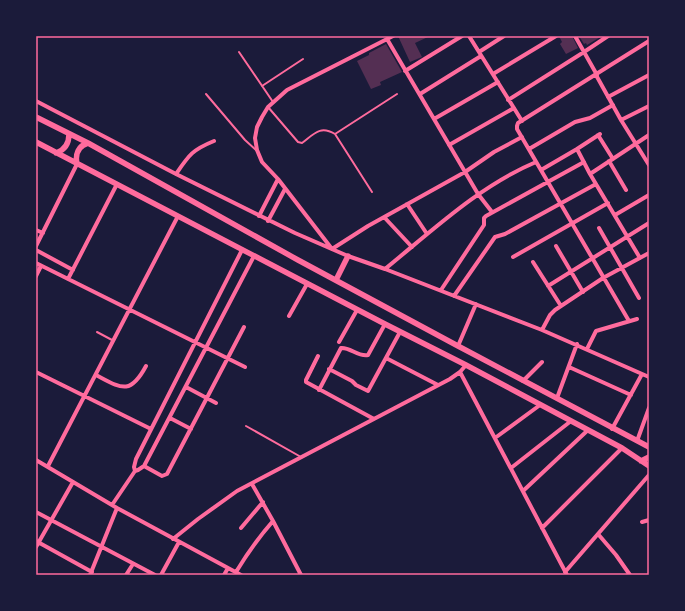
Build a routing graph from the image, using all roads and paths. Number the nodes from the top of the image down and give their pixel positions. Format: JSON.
{"nodes":[{"id":1,"x":393,"y":36,"type":"edge"},
{"id":2,"x":462,"y":36,"type":"edge"},
{"id":3,"x":469,"y":36,"type":"edge"},
{"id":4,"x":504,"y":36,"type":"edge"},
{"id":5,"x":556,"y":36,"type":"edge"},
{"id":6,"x":575,"y":36,"type":"edge"},
{"id":7,"x":608,"y":36,"type":"edge"},
{"id":8,"x":387,"y":39,"type":"junction"},
{"id":9,"x":649,"y":41,"type":"edge"},
{"id":10,"x":239,"y":52,"type":"dead end"},
{"id":11,"x":479,"y":52,"type":"junction"},
{"id":12,"x":584,"y":52,"type":"junction"},
{"id":13,"x":481,"y":56,"type":"junction"},
{"id":14,"x":303,"y":59,"type":"dead end"},
{"id":15,"x":405,"y":71,"type":"junction"},
{"id":16,"x":493,"y":74,"type":"junction"},
{"id":17,"x":597,"y":75,"type":"junction"},
{"id":18,"x":649,"y":75,"type":"edge"},
{"id":19,"x":498,"y":82,"type":"junction"},
{"id":20,"x":262,"y":86,"type":"junction"},
{"id":21,"x":206,"y":94,"type":"dead end"},
{"id":22,"x":397,"y":94,"type":"dead end"},
{"id":23,"x":420,"y":94,"type":"junction"},
{"id":24,"x":608,"y":97,"type":"junction"},
{"id":25,"x":508,"y":100,"type":"junction"},
{"id":26,"x":36,"y":101,"type":"edge"},
{"id":27,"x":273,"y":102,"type":"junction"},
{"id":28,"x":613,"y":105,"type":"junction"},
{"id":29,"x":649,"y":106,"type":"edge"},
{"id":30,"x":268,"y":107,"type":"junction"},
{"id":31,"x":514,"y":108,"type":"junction"},
{"id":32,"x":36,"y":117,"type":"edge"},
{"id":33,"x":434,"y":119,"type":"junction"},
{"id":34,"x":621,"y":120,"type":"junction"},
{"id":35,"x":522,"y":122,"type":"junction"},
{"id":36,"x":69,"y":134,"type":"junction"},
{"id":37,"x":335,"y":134,"type":"junction"},
{"id":38,"x":649,"y":135,"type":"edge"},
{"id":39,"x":522,"y":137,"type":"junction"},
{"id":40,"x":214,"y":141,"type":"dead end"},
{"id":41,"x":36,"y":142,"type":"edge"},
{"id":42,"x":88,"y":143,"type":"junction"},
{"id":43,"x":636,"y":144,"type":"junction"},
{"id":44,"x":449,"y":145,"type":"junction"},
{"id":45,"x":528,"y":149,"type":"junction"},
{"id":46,"x":577,"y":149,"type":"junction"},
{"id":47,"x":257,"y":150,"type":"junction"},
{"id":48,"x":56,"y":153,"type":"junction"},
{"id":49,"x":611,"y":160,"type":"junction"},
{"id":50,"x":536,"y":162,"type":"junction"},
{"id":51,"x":584,"y":162,"type":"junction"},
{"id":52,"x":649,"y":163,"type":"edge"},
{"id":53,"x":77,"y":164,"type":"junction"},
{"id":54,"x":541,"y":170,"type":"junction"},
{"id":55,"x":464,"y":172,"type":"junction"},
{"id":56,"x":176,"y":174,"type":"junction"},
{"id":57,"x":590,"y":174,"type":"junction"},
{"id":58,"x":278,"y":179,"type":"junction"},
{"id":59,"x":548,"y":182,"type":"junction"},
{"id":60,"x":117,"y":184,"type":"junction"},
{"id":61,"x":596,"y":184,"type":"junction"},
{"id":62,"x":286,"y":189,"type":"junction"},
{"id":63,"x":626,"y":190,"type":"dead end"},
{"id":64,"x":372,"y":192,"type":"dead end"},
{"id":65,"x":478,"y":194,"type":"junction"},
{"id":66,"x":649,"y":195,"type":"edge"},
{"id":67,"x":608,"y":203,"type":"junction"},
{"id":68,"x":407,"y":204,"type":"junction"},
{"id":69,"x":561,"y":204,"type":"junction"},
{"id":70,"x":492,"y":212,"type":"junction"},
{"id":71,"x":615,"y":215,"type":"junction"},
{"id":72,"x":178,"y":216,"type":"junction"},
{"id":73,"x":259,"y":216,"type":"junction"},
{"id":74,"x":384,"y":217,"type":"junction"},
{"id":75,"x":268,"y":221,"type":"junction"},
{"id":76,"x":649,"y":223,"type":"edge"},
{"id":77,"x":573,"y":224,"type":"junction"},
{"id":78,"x":599,"y":228,"type":"dead end"},
{"id":79,"x":36,"y":230,"type":"edge"},
{"id":80,"x":42,"y":233,"type":"junction"},
{"id":81,"x":427,"y":234,"type":"junction"},
{"id":82,"x":628,"y":236,"type":"junction"},
{"id":83,"x":36,"y":246,"type":"edge"},
{"id":84,"x":556,"y":246,"type":"dead end"},
{"id":85,"x":412,"y":247,"type":"junction"},
{"id":86,"x":610,"y":247,"type":"junction"},
{"id":87,"x":332,"y":249,"type":"junction"},
{"id":88,"x":36,"y":250,"type":"edge"},
{"id":89,"x":242,"y":250,"type":"junction"},
{"id":90,"x":649,"y":253,"type":"edge"},
{"id":91,"x":254,"y":256,"type":"junction"},
{"id":92,"x":348,"y":256,"type":"junction"},
{"id":93,"x":514,"y":257,"type":"dead end"},
{"id":94,"x":592,"y":258,"type":"junction"},
{"id":95,"x":640,"y":258,"type":"junction"},
{"id":96,"x":533,"y":262,"type":"dead end"},
{"id":97,"x":36,"y":263,"type":"edge"},
{"id":98,"x":41,"y":266,"type":"junction"},
{"id":99,"x":622,"y":268,"type":"junction"},
{"id":100,"x":386,"y":269,"type":"junction"},
{"id":101,"x":73,"y":270,"type":"junction"},
{"id":102,"x":571,"y":272,"type":"junction"},
{"id":103,"x":36,"y":276,"type":"edge"},
{"id":104,"x":603,"y":278,"type":"junction"},
{"id":105,"x":68,"y":279,"type":"junction"},
{"id":106,"x":336,"y":280,"type":"junction"},
{"id":107,"x":307,"y":284,"type":"junction"},
{"id":108,"x":548,"y":286,"type":"junction"},
{"id":109,"x":441,"y":290,"type":"junction"},
{"id":110,"x":583,"y":292,"type":"junction"},
{"id":111,"x":454,"y":296,"type":"junction"},
{"id":112,"x":639,"y":298,"type":"dead end"},
{"id":113,"x":476,"y":304,"type":"junction"},
{"id":114,"x":561,"y":306,"type":"junction"},
{"id":115,"x":130,"y":310,"type":"junction"},
{"id":116,"x":357,"y":310,"type":"junction"},
{"id":117,"x":290,"y":316,"type":"dead end"},
{"id":118,"x":637,"y":319,"type":"dead end"},
{"id":119,"x":629,"y":321,"type":"junction"},
{"id":120,"x":385,"y":324,"type":"junction"},
{"id":121,"x":244,"y":327,"type":"dead end"},
{"id":122,"x":542,"y":330,"type":"junction"},
{"id":123,"x":97,"y":332,"type":"dead end"},
{"id":124,"x":400,"y":332,"type":"junction"},
{"id":125,"x":113,"y":341,"type":"junction"},
{"id":126,"x":339,"y":342,"type":"dead end"},
{"id":127,"x":195,"y":343,"type":"junction"},
{"id":128,"x":577,"y":344,"type":"junction"},
{"id":129,"x":458,"y":346,"type":"junction"},
{"id":130,"x":206,"y":348,"type":"junction"},
{"id":131,"x":587,"y":349,"type":"junction"},
{"id":132,"x":318,"y":356,"type":"dead end"},
{"id":133,"x":386,"y":358,"type":"junction"},
{"id":134,"x":227,"y":359,"type":"junction"},
{"id":135,"x":542,"y":362,"type":"dead end"},
{"id":136,"x":466,"y":365,"type":"junction"},
{"id":137,"x":146,"y":366,"type":"dead end"},
{"id":138,"x":569,"y":367,"type":"junction"},
{"id":139,"x":245,"y":368,"type":"dead end"},
{"id":140,"x":329,"y":369,"type":"junction"},
{"id":141,"x":36,"y":372,"type":"edge"},
{"id":142,"x":460,"y":372,"type":"junction"},
{"id":143,"x":642,"y":374,"type":"junction"},
{"id":144,"x":96,"y":375,"type":"junction"},
{"id":145,"x":649,"y":377,"type":"edge"},
{"id":146,"x":523,"y":381,"type":"junction"},
{"id":147,"x":438,"y":386,"type":"junction"},
{"id":148,"x":186,"y":387,"type":"junction"},
{"id":149,"x":319,"y":390,"type":"junction"},
{"id":150,"x":631,"y":395,"type":"junction"},
{"id":151,"x":85,"y":396,"type":"junction"},
{"id":152,"x":207,"y":398,"type":"junction"},
{"id":153,"x":557,"y":398,"type":"junction"},
{"id":154,"x":216,"y":403,"type":"dead end"},
{"id":155,"x":540,"y":405,"type":"junction"},
{"id":156,"x":649,"y":408,"type":"edge"},
{"id":157,"x":170,"y":418,"type":"junction"},
{"id":158,"x":374,"y":420,"type":"junction"},
{"id":159,"x":571,"y":421,"type":"junction"},
{"id":160,"x":246,"y":426,"type":"dead end"},
{"id":161,"x":191,"y":428,"type":"junction"},
{"id":162,"x":151,"y":429,"type":"junction"},
{"id":163,"x":612,"y":429,"type":"junction"},
{"id":164,"x":588,"y":430,"type":"junction"},
{"id":165,"x":495,"y":438,"type":"junction"},
{"id":166,"x":637,"y":441,"type":"junction"},
{"id":167,"x":649,"y":447,"type":"edge"},
{"id":168,"x":622,"y":448,"type":"junction"},
{"id":169,"x":649,"y":457,"type":"edge"},
{"id":170,"x":302,"y":458,"type":"junction"},
{"id":171,"x":36,"y":460,"type":"edge"},
{"id":172,"x":641,"y":461,"type":"junction"},
{"id":173,"x":48,"y":466,"type":"junction"},
{"id":174,"x":144,"y":466,"type":"junction"},
{"id":175,"x":649,"y":466,"type":"edge"},
{"id":176,"x":512,"y":468,"type":"junction"},
{"id":177,"x":134,"y":471,"type":"junction"},
{"id":178,"x":649,"y":475,"type":"edge"},
{"id":179,"x":74,"y":482,"type":"junction"},
{"id":180,"x":252,"y":484,"type":"junction"},
{"id":181,"x":523,"y":491,"type":"junction"},
{"id":182,"x":262,"y":502,"type":"junction"},
{"id":183,"x":112,"y":505,"type":"junction"},
{"id":184,"x":117,"y":508,"type":"junction"},
{"id":185,"x":36,"y":512,"type":"edge"},
{"id":186,"x":51,"y":520,"type":"junction"},
{"id":187,"x":649,"y":520,"type":"edge"},
{"id":188,"x":273,"y":521,"type":"junction"},
{"id":189,"x":642,"y":522,"type":"dead end"},
{"id":190,"x":241,"y":528,"type":"dead end"},
{"id":191,"x":542,"y":528,"type":"junction"},
{"id":192,"x":598,"y":534,"type":"junction"},
{"id":193,"x":174,"y":539,"type":"junction"},
{"id":194,"x":37,"y":541,"type":"edge"},
{"id":195,"x":179,"y":542,"type":"junction"},
{"id":196,"x":36,"y":547,"type":"edge"},
{"id":197,"x":102,"y":547,"type":"junction"},
{"id":198,"x":133,"y":564,"type":"junction"},
{"id":199,"x":228,"y":568,"type":"junction"},
{"id":200,"x":236,"y":572,"type":"junction"},
{"id":201,"x":91,"y":573,"type":"edge"},
{"id":202,"x":566,"y":573,"type":"edge"},
{"id":203,"x":126,"y":575,"type":"edge"},
{"id":204,"x":155,"y":575,"type":"edge"},
{"id":205,"x":162,"y":575,"type":"edge"},
{"id":206,"x":224,"y":575,"type":"edge"},
{"id":207,"x":241,"y":575,"type":"edge"},
{"id":208,"x":300,"y":575,"type":"edge"},
{"id":209,"x":630,"y":575,"type":"edge"}],
"edges":[{"from":1,"to":8,"type":"street"},
{"from":2,"to":15,"type":"street"},
{"from":3,"to":11,"type":"street"},
{"from":4,"to":11,"type":"street"},
{"from":5,"to":16,"type":"street"},
{"from":6,"to":12,"type":"street"},
{"from":7,"to":12,"type":"street"},
{"from":8,"to":15,"type":"street"},
{"from":8,"to":27,"type":"street"},
{"from":9,"to":17,"type":"street"},
{"from":10,"to":20,"type":"lane"},
{"from":11,"to":13,"type":"street"},
{"from":12,"to":17,"type":"street"},
{"from":12,"to":25,"type":"street"},
{"from":13,"to":16,"type":"street"},
{"from":13,"to":23,"type":"street"},
{"from":14,"to":20,"type":"lane"},
{"from":15,"to":23,"type":"street"},
{"from":16,"to":19,"type":"street"},
{"from":17,"to":24,"type":"street"},
{"from":17,"to":35,"type":"street"},
{"from":18,"to":24,"type":"street"},
{"from":19,"to":25,"type":"street"},
{"from":19,"to":33,"type":"street"},
{"from":20,"to":27,"type":"lane"},
{"from":21,"to":47,"type":"lane"},
{"from":22,"to":37,"type":"lane"},
{"from":23,"to":33,"type":"street"},
{"from":24,"to":28,"type":"street"},
{"from":25,"to":31,"type":"street"},
{"from":26,"to":56,"type":"street"},
{"from":27,"to":30,"type":"street"},
{"from":28,"to":34,"type":"street"},
{"from":28,"to":45,"type":"street"},
{"from":29,"to":34,"type":"street"},
{"from":30,"to":37,"type":"lane"},
{"from":30,"to":47,"type":"street"},
{"from":31,"to":35,"type":"street"},
{"from":31,"to":44,"type":"street"},
{"from":32,"to":36,"type":"main road"},
{"from":33,"to":44,"type":"street"},
{"from":34,"to":43,"type":"street"},
{"from":35,"to":39,"type":"street"},
{"from":36,"to":42,"type":"main road"},
{"from":36,"to":48,"type":"main road"},
{"from":37,"to":64,"type":"lane"},
{"from":38,"to":43,"type":"street"},
{"from":39,"to":45,"type":"street"},
{"from":39,"to":55,"type":"street"},
{"from":40,"to":56,"type":"street"},
{"from":41,"to":48,"type":"main road"},
{"from":42,"to":53,"type":"main road"},
{"from":42,"to":106,"type":"main road"},
{"from":43,"to":49,"type":"street"},
{"from":43,"to":52,"type":"street"},
{"from":44,"to":55,"type":"street"},
{"from":45,"to":50,"type":"street"},
{"from":46,"to":49,"type":"street"},
{"from":46,"to":51,"type":"street"},
{"from":46,"to":54,"type":"street"},
{"from":47,"to":58,"type":"street"},
{"from":48,"to":53,"type":"main road"},
{"from":49,"to":57,"type":"street"},
{"from":49,"to":63,"type":"street"},
{"from":50,"to":54,"type":"street"},
{"from":50,"to":65,"type":"street"},
{"from":51,"to":57,"type":"street"},
{"from":51,"to":59,"type":"street"},
{"from":53,"to":60,"type":"main road"},
{"from":53,"to":80,"type":"street"},
{"from":54,"to":59,"type":"street"},
{"from":55,"to":65,"type":"street"},
{"from":55,"to":68,"type":"street"},
{"from":56,"to":73,"type":"street"},
{"from":57,"to":61,"type":"street"},
{"from":58,"to":62,"type":"street"},
{"from":58,"to":73,"type":"street"},
{"from":59,"to":69,"type":"street"},
{"from":59,"to":70,"type":"street"},
{"from":60,"to":72,"type":"main road"},
{"from":60,"to":101,"type":"street"},
{"from":61,"to":67,"type":"street"},
{"from":61,"to":69,"type":"street"},
{"from":62,"to":75,"type":"street"},
{"from":62,"to":87,"type":"street"},
{"from":65,"to":70,"type":"street"},
{"from":65,"to":81,"type":"street"},
{"from":66,"to":71,"type":"street"},
{"from":67,"to":71,"type":"street"},
{"from":67,"to":77,"type":"street"},
{"from":68,"to":74,"type":"street"},
{"from":68,"to":81,"type":"street"},
{"from":69,"to":77,"type":"street"},
{"from":69,"to":111,"type":"street"},
{"from":70,"to":109,"type":"street"},
{"from":71,"to":82,"type":"street"},
{"from":72,"to":89,"type":"main road"},
{"from":72,"to":115,"type":"street"},
{"from":73,"to":75,"type":"street"},
{"from":74,"to":85,"type":"street"},
{"from":74,"to":87,"type":"street"},
{"from":75,"to":87,"type":"street"},
{"from":76,"to":82,"type":"street"},
{"from":77,"to":93,"type":"street"},
{"from":77,"to":94,"type":"street"},
{"from":78,"to":86,"type":"street"},
{"from":79,"to":80,"type":"street"},
{"from":80,"to":83,"type":"street"},
{"from":81,"to":85,"type":"street"},
{"from":82,"to":86,"type":"street"},
{"from":82,"to":95,"type":"street"},
{"from":84,"to":102,"type":"street"},
{"from":85,"to":100,"type":"street"},
{"from":86,"to":94,"type":"street"},
{"from":86,"to":99,"type":"street"},
{"from":87,"to":92,"type":"street"},
{"from":88,"to":101,"type":"street"},
{"from":89,"to":91,"type":"main road"},
{"from":89,"to":127,"type":"street"},
{"from":90,"to":95,"type":"street"},
{"from":91,"to":107,"type":"main road"},
{"from":91,"to":130,"type":"street"},
{"from":92,"to":100,"type":"street"},
{"from":92,"to":106,"type":"main road"},
{"from":94,"to":102,"type":"street"},
{"from":94,"to":104,"type":"street"},
{"from":95,"to":99,"type":"street"},
{"from":96,"to":108,"type":"street"},
{"from":97,"to":98,"type":"street"},
{"from":98,"to":103,"type":"street"},
{"from":98,"to":105,"type":"street"},
{"from":99,"to":104,"type":"street"},
{"from":99,"to":112,"type":"street"},
{"from":100,"to":109,"type":"street"},
{"from":101,"to":105,"type":"street"},
{"from":102,"to":108,"type":"street"},
{"from":102,"to":110,"type":"street"},
{"from":104,"to":110,"type":"street"},
{"from":104,"to":119,"type":"street"},
{"from":105,"to":115,"type":"street"},
{"from":106,"to":129,"type":"main road"},
{"from":107,"to":116,"type":"main road"},
{"from":107,"to":117,"type":"street"},
{"from":108,"to":114,"type":"street"},
{"from":109,"to":111,"type":"street"},
{"from":110,"to":114,"type":"street"},
{"from":111,"to":113,"type":"street"},
{"from":113,"to":122,"type":"street"},
{"from":113,"to":129,"type":"street"},
{"from":114,"to":122,"type":"street"},
{"from":115,"to":125,"type":"street"},
{"from":115,"to":127,"type":"street"},
{"from":116,"to":120,"type":"main road"},
{"from":116,"to":126,"type":"street"},
{"from":118,"to":119,"type":"street"},
{"from":119,"to":131,"type":"street"},
{"from":120,"to":124,"type":"main road"},
{"from":120,"to":140,"type":"street"},
{"from":121,"to":134,"type":"street"},
{"from":122,"to":128,"type":"street"},
{"from":123,"to":125,"type":"lane"},
{"from":124,"to":133,"type":"street"},
{"from":124,"to":136,"type":"main road"},
{"from":125,"to":144,"type":"street"},
{"from":127,"to":130,"type":"street"},
{"from":127,"to":162,"type":"street"},
{"from":128,"to":131,"type":"street"},
{"from":128,"to":138,"type":"street"},
{"from":129,"to":146,"type":"main road"},
{"from":130,"to":134,"type":"street"},
{"from":130,"to":148,"type":"street"},
{"from":131,"to":143,"type":"street"},
{"from":132,"to":149,"type":"street"},
{"from":133,"to":140,"type":"street"},
{"from":133,"to":147,"type":"street"},
{"from":134,"to":139,"type":"street"},
{"from":134,"to":152,"type":"street"},
{"from":135,"to":146,"type":"street"},
{"from":136,"to":142,"type":"street"},
{"from":136,"to":155,"type":"main road"},
{"from":137,"to":144,"type":"street"},
{"from":138,"to":150,"type":"street"},
{"from":138,"to":153,"type":"street"},
{"from":140,"to":149,"type":"street"},
{"from":141,"to":151,"type":"street"},
{"from":142,"to":147,"type":"street"},
{"from":142,"to":165,"type":"street"},
{"from":143,"to":145,"type":"street"},
{"from":143,"to":150,"type":"street"},
{"from":144,"to":151,"type":"street"},
{"from":146,"to":153,"type":"main road"},
{"from":147,"to":158,"type":"street"},
{"from":148,"to":152,"type":"street"},
{"from":148,"to":157,"type":"street"},
{"from":149,"to":158,"type":"street"},
{"from":150,"to":163,"type":"street"},
{"from":151,"to":162,"type":"street"},
{"from":151,"to":173,"type":"street"},
{"from":152,"to":154,"type":"street"},
{"from":152,"to":161,"type":"street"},
{"from":153,"to":163,"type":"main road"},
{"from":155,"to":159,"type":"main road"},
{"from":155,"to":165,"type":"street"},
{"from":156,"to":166,"type":"street"},
{"from":157,"to":161,"type":"street"},
{"from":157,"to":174,"type":"street"},
{"from":158,"to":170,"type":"street"},
{"from":159,"to":164,"type":"main road"},
{"from":159,"to":176,"type":"street"},
{"from":160,"to":170,"type":"lane"},
{"from":161,"to":174,"type":"street"},
{"from":162,"to":177,"type":"street"},
{"from":163,"to":166,"type":"main road"},
{"from":164,"to":168,"type":"main road"},
{"from":164,"to":181,"type":"street"},
{"from":165,"to":176,"type":"street"},
{"from":166,"to":167,"type":"main road"},
{"from":168,"to":172,"type":"main road"},
{"from":168,"to":191,"type":"street"},
{"from":169,"to":172,"type":"main road"},
{"from":170,"to":180,"type":"street"},
{"from":171,"to":173,"type":"street"},
{"from":172,"to":175,"type":"main road"},
{"from":173,"to":179,"type":"street"},
{"from":174,"to":177,"type":"street"},
{"from":176,"to":181,"type":"street"},
{"from":177,"to":183,"type":"street"},
{"from":178,"to":192,"type":"street"},
{"from":179,"to":183,"type":"street"},
{"from":179,"to":186,"type":"street"},
{"from":180,"to":182,"type":"street"},
{"from":180,"to":193,"type":"street"},
{"from":181,"to":191,"type":"street"},
{"from":182,"to":188,"type":"street"},
{"from":182,"to":190,"type":"street"},
{"from":183,"to":184,"type":"street"},
{"from":184,"to":193,"type":"street"},
{"from":184,"to":197,"type":"street"},
{"from":185,"to":186,"type":"street"},
{"from":186,"to":194,"type":"street"},
{"from":186,"to":197,"type":"street"},
{"from":187,"to":189,"type":"street"},
{"from":188,"to":200,"type":"street"},
{"from":188,"to":208,"type":"street"},
{"from":191,"to":202,"type":"street"},
{"from":192,"to":202,"type":"street"},
{"from":192,"to":209,"type":"street"},
{"from":193,"to":195,"type":"street"},
{"from":194,"to":196,"type":"street"},
{"from":194,"to":201,"type":"street"},
{"from":195,"to":199,"type":"street"},
{"from":195,"to":205,"type":"street"},
{"from":197,"to":198,"type":"street"},
{"from":197,"to":201,"type":"street"},
{"from":198,"to":203,"type":"street"},
{"from":198,"to":204,"type":"street"},
{"from":199,"to":200,"type":"street"},
{"from":199,"to":206,"type":"street"},
{"from":200,"to":207,"type":"street"}]}
